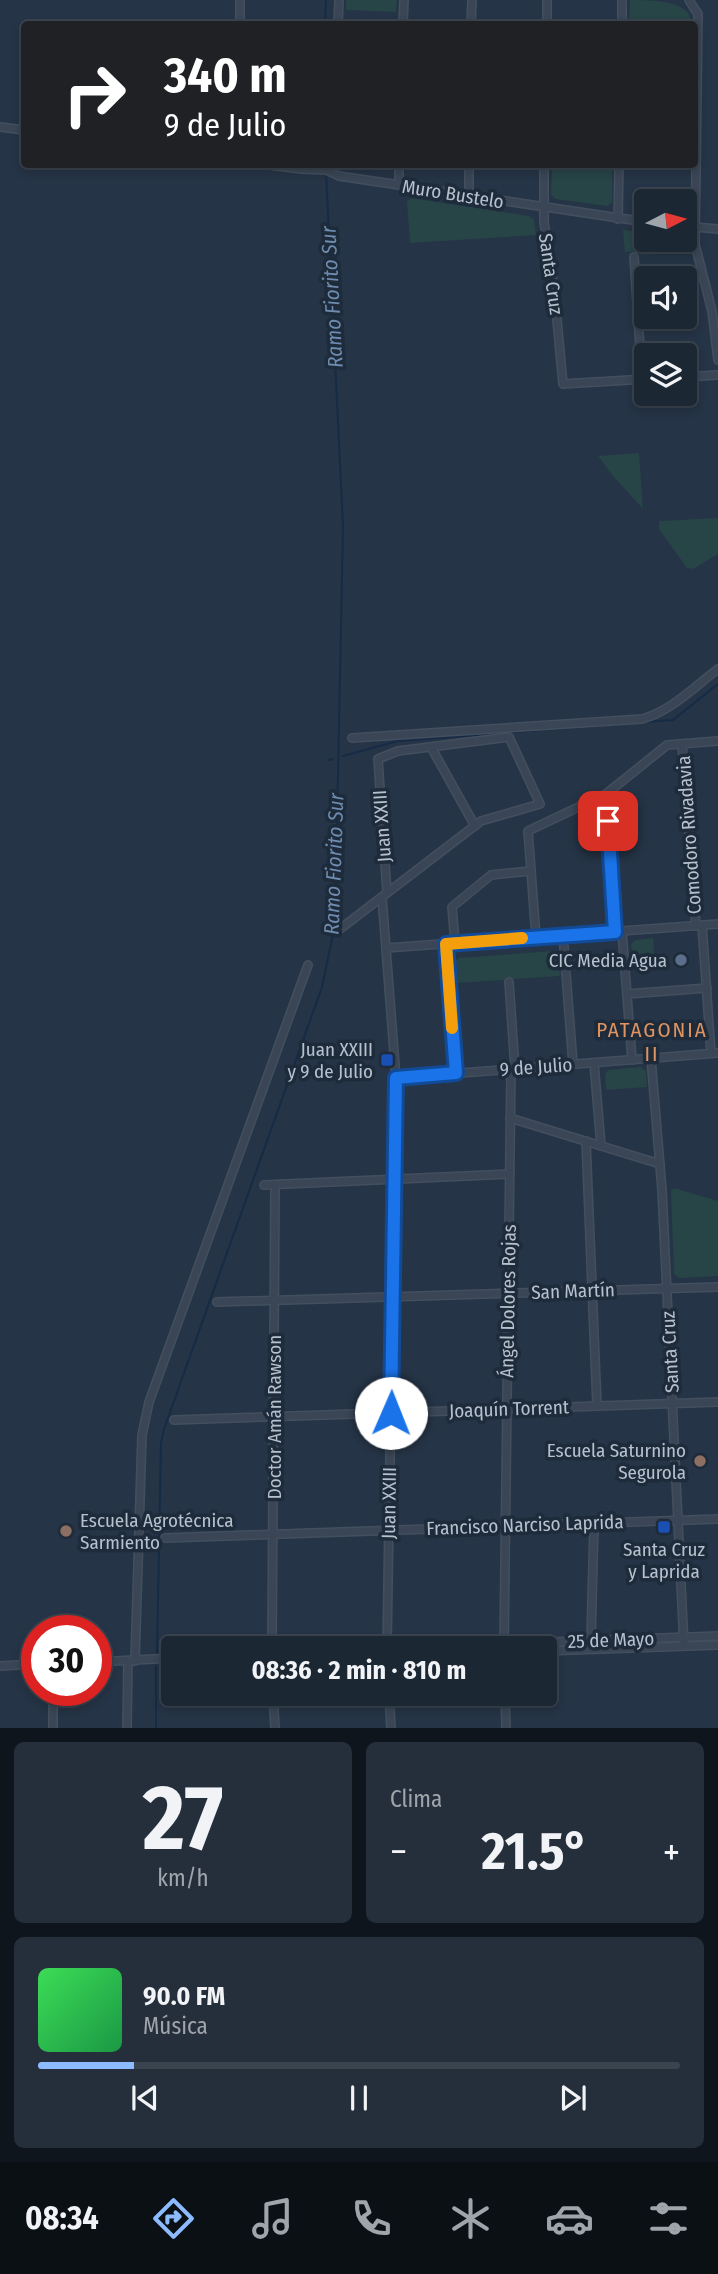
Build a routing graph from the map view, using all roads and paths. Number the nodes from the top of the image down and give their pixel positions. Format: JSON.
{"nodes":[{"id":1,"x":240,"y":0,"type":"edge"},
{"id":2,"x":339,"y":0,"type":"edge"},
{"id":3,"x":404,"y":0,"type":"edge"},
{"id":4,"x":472,"y":0,"type":"edge"},
{"id":5,"x":547,"y":0,"type":"edge"},
{"id":6,"x":622,"y":0,"type":"edge"},
{"id":7,"x":689,"y":0,"type":"edge"},
{"id":8,"x":240,"y":21,"type":"edge"},
{"id":9,"x":338,"y":21,"type":"edge"},
{"id":10,"x":403,"y":21,"type":"edge"},
{"id":11,"x":471,"y":21,"type":"edge"},
{"id":12,"x":547,"y":21,"type":"edge"},
{"id":13,"x":622,"y":21,"type":"edge"},
{"id":14,"x":698,"y":21,"type":"edge"},
{"id":15,"x":0,"y":127,"type":"edge"},
{"id":16,"x":21,"y":130,"type":"edge"},
{"id":17,"x":292,"y":168,"type":"edge"},
{"id":18,"x":339,"y":168,"type":"edge"},
{"id":19,"x":399,"y":168,"type":"edge"},
{"id":20,"x":469,"y":168,"type":"edge"},
{"id":21,"x":544,"y":168,"type":"edge"},
{"id":22,"x":619,"y":168,"type":"edge"},
{"id":23,"x":696,"y":168,"type":"edge"},
{"id":24,"x":339,"y":176,"type":"junction"},
{"id":25,"x":399,"y":186,"type":"junction"},
{"id":26,"x":696,"y":189,"type":"edge"},
{"id":27,"x":468,"y":196,"type":"junction"},
{"id":28,"x":544,"y":207,"type":"junction"},
{"id":29,"x":618,"y":219,"type":"junction"},
{"id":30,"x":634,"y":221,"type":"edge"},
{"id":31,"x":697,"y":228,"type":"edge"},
{"id":32,"x":718,"y":229,"type":"edge"},
{"id":33,"x":697,"y":252,"type":"edge"},
{"id":34,"x":634,"y":257,"type":"dead end"},
{"id":35,"x":641,"y":343,"type":"edge"},
{"id":36,"x":718,"y":360,"type":"edge"},
{"id":37,"x":718,"y":375,"type":"edge"},
{"id":38,"x":697,"y":376,"type":"edge"},
{"id":39,"x":634,"y":380,"type":"edge"},
{"id":40,"x":718,"y":668,"type":"edge"},
{"id":41,"x":352,"y":738,"type":"dead end"},
{"id":42,"x":718,"y":741,"type":"edge"},
{"id":43,"x":682,"y":744,"type":"junction"},
{"id":44,"x":431,"y":747,"type":"junction"},
{"id":45,"x":606,"y":794,"type":"junction"},
{"id":46,"x":475,"y":826,"type":"junction"},
{"id":47,"x":531,"y":871,"type":"junction"},
{"id":48,"x":384,"y":895,"type":"junction"},
{"id":49,"x":718,"y":924,"type":"edge"},
{"id":50,"x":699,"y":925,"type":"junction"},
{"id":51,"x":340,"y":929,"type":"dead end"},
{"id":52,"x":618,"y":931,"type":"junction"},
{"id":53,"x":563,"y":935,"type":"junction"},
{"id":54,"x":536,"y":937,"type":"junction"},
{"id":55,"x":455,"y":943,"type":"junction"},
{"id":56,"x":446,"y":944,"type":"junction"},
{"id":57,"x":386,"y":948,"type":"junction"},
{"id":58,"x":308,"y":965,"type":"dead end"},
{"id":59,"x":509,"y":982,"type":"dead end"},
{"id":60,"x":707,"y":988,"type":"junction"},
{"id":61,"x":627,"y":994,"type":"junction"},
{"id":62,"x":715,"y":1053,"type":"edge"},
{"id":63,"x":651,"y":1058,"type":"junction"},
{"id":64,"x":632,"y":1060,"type":"junction"},
{"id":65,"x":594,"y":1063,"type":"junction"},
{"id":66,"x":573,"y":1064,"type":"junction"},
{"id":67,"x":513,"y":1069,"type":"junction"},
{"id":68,"x":456,"y":1073,"type":"junction"},
{"id":69,"x":396,"y":1078,"type":"junction"},
{"id":70,"x":510,"y":1118,"type":"junction"},
{"id":71,"x":586,"y":1141,"type":"junction"},
{"id":72,"x":601,"y":1146,"type":"junction"},
{"id":73,"x":660,"y":1164,"type":"junction"},
{"id":74,"x":510,"y":1174,"type":"junction"},
{"id":75,"x":394,"y":1179,"type":"junction"},
{"id":76,"x":264,"y":1185,"type":"dead end"},
{"id":77,"x":275,"y":1185,"type":"junction"},
{"id":78,"x":718,"y":1287,"type":"edge"},
{"id":79,"x":667,"y":1289,"type":"junction"},
{"id":80,"x":592,"y":1291,"type":"junction"},
{"id":81,"x":508,"y":1293,"type":"junction"},
{"id":82,"x":393,"y":1297,"type":"junction"},
{"id":83,"x":275,"y":1300,"type":"junction"},
{"id":84,"x":217,"y":1302,"type":"dead end"},
{"id":85,"x":718,"y":1402,"type":"edge"},
{"id":86,"x":672,"y":1404,"type":"junction"},
{"id":87,"x":597,"y":1406,"type":"junction"},
{"id":88,"x":507,"y":1409,"type":"junction"},
{"id":89,"x":391,"y":1413,"type":"junction"},
{"id":90,"x":274,"y":1416,"type":"junction"},
{"id":91,"x":174,"y":1420,"type":"dead end"},
{"id":92,"x":718,"y":1519,"type":"edge"},
{"id":93,"x":678,"y":1520,"type":"junction"},
{"id":94,"x":594,"y":1524,"type":"junction"},
{"id":95,"x":506,"y":1527,"type":"junction"},
{"id":96,"x":389,"y":1530,"type":"junction"},
{"id":97,"x":273,"y":1535,"type":"junction"},
{"id":98,"x":165,"y":1538,"type":"dead end"},
{"id":99,"x":272,"y":1636,"type":"edge"},
{"id":100,"x":387,"y":1636,"type":"edge"},
{"id":101,"x":504,"y":1636,"type":"edge"},
{"id":102,"x":718,"y":1636,"type":"edge"},
{"id":103,"x":591,"y":1641,"type":"junction"},
{"id":104,"x":683,"y":1642,"type":"junction"},
{"id":105,"x":557,"y":1643,"type":"edge"},
{"id":106,"x":718,"y":1645,"type":"edge"},
{"id":107,"x":557,"y":1650,"type":"edge"},
{"id":108,"x":161,"y":1660,"type":"edge"},
{"id":109,"x":132,"y":1661,"type":"junction"},
{"id":110,"x":112,"y":1662,"type":"edge"},
{"id":111,"x":21,"y":1665,"type":"edge"},
{"id":112,"x":0,"y":1666,"type":"edge"},
{"id":113,"x":53,"y":1706,"type":"edge"},
{"id":114,"x":274,"y":1706,"type":"edge"},
{"id":115,"x":390,"y":1706,"type":"edge"},
{"id":116,"x":505,"y":1706,"type":"edge"},
{"id":117,"x":53,"y":1728,"type":"edge"},
{"id":118,"x":127,"y":1728,"type":"edge"},
{"id":119,"x":275,"y":1728,"type":"edge"},
{"id":120,"x":391,"y":1728,"type":"edge"},
{"id":121,"x":506,"y":1728,"type":"edge"}],
"edges":[{"from":1,"to":8,"type":"street"},
{"from":2,"to":9,"type":"street"},
{"from":3,"to":10,"type":"street"},
{"from":4,"to":11,"type":"street"},
{"from":5,"to":12,"type":"street"},
{"from":6,"to":13,"type":"street"},
{"from":7,"to":14,"type":"street"},
{"from":15,"to":16,"type":"street"},
{"from":17,"to":24,"type":"street","name":"Muro Bustelo"},
{"from":18,"to":24,"type":"street"},
{"from":19,"to":25,"type":"street"},
{"from":20,"to":27,"type":"street"},
{"from":21,"to":28,"type":"street","name":"Santa Cruz"},
{"from":22,"to":29,"type":"street"},
{"from":23,"to":26,"type":"street"},
{"from":24,"to":25,"type":"street","name":"Muro Bustelo"},
{"from":25,"to":27,"type":"street","name":"Muro Bustelo"},
{"from":27,"to":28,"type":"street","name":"Muro Bustelo"},
{"from":28,"to":29,"type":"street","name":"Muro Bustelo"},
{"from":28,"to":39,"type":"street","name":"Santa Cruz"},
{"from":29,"to":30,"type":"street","name":"Muro Bustelo"},
{"from":31,"to":32,"type":"street"},
{"from":33,"to":36,"type":"street"},
{"from":34,"to":35,"type":"street"},
{"from":37,"to":38,"type":"street"},
{"from":40,"to":41,"type":"street"},
{"from":42,"to":43,"type":"street"},
{"from":43,"to":45,"type":"street"},
{"from":43,"to":50,"type":"street","name":"Comodoro Rivadavia"},
{"from":44,"to":46,"type":"street"},
{"from":44,"to":46,"type":"street"},
{"from":44,"to":48,"type":"street","name":"Juan XXIII"},
{"from":45,"to":47,"type":"street"},
{"from":45,"to":52,"type":"street"},
{"from":46,"to":48,"type":"street"},
{"from":47,"to":54,"type":"street"},
{"from":47,"to":55,"type":"street"},
{"from":48,"to":51,"type":"street"},
{"from":48,"to":57,"type":"street","name":"Juan XXIII"},
{"from":49,"to":50,"type":"street"},
{"from":50,"to":52,"type":"street"},
{"from":50,"to":60,"type":"street","name":"Comodoro Rivadavia"},
{"from":52,"to":53,"type":"street"},
{"from":52,"to":61,"type":"street"},
{"from":53,"to":54,"type":"street"},
{"from":53,"to":66,"type":"street"},
{"from":54,"to":55,"type":"street"},
{"from":55,"to":56,"type":"street"},
{"from":56,"to":57,"type":"street"},
{"from":56,"to":68,"type":"street"},
{"from":57,"to":69,"type":"street","name":"Juan XXIII"},
{"from":58,"to":109,"type":"street"},
{"from":59,"to":67,"type":"street","name":"Ángel Dolores Rojas"},
{"from":60,"to":61,"type":"street"},
{"from":60,"to":62,"type":"street","name":"Comodoro Rivadavia"},
{"from":61,"to":64,"type":"street"},
{"from":62,"to":63,"type":"street","name":"9 de Julio"},
{"from":63,"to":64,"type":"street","name":"9 de Julio"},
{"from":63,"to":73,"type":"street","name":"Santa Cruz"},
{"from":64,"to":65,"type":"street","name":"9 de Julio"},
{"from":65,"to":66,"type":"street","name":"9 de Julio"},
{"from":65,"to":72,"type":"street"},
{"from":66,"to":67,"type":"street","name":"9 de Julio"},
{"from":67,"to":68,"type":"street","name":"9 de Julio"},
{"from":67,"to":70,"type":"street","name":"Ángel Dolores Rojas"},
{"from":68,"to":69,"type":"street","name":"9 de Julio"},
{"from":69,"to":75,"type":"street","name":"Juan XXIII"},
{"from":70,"to":71,"type":"street"},
{"from":70,"to":74,"type":"street","name":"Ángel Dolores Rojas"},
{"from":71,"to":72,"type":"street"},
{"from":71,"to":80,"type":"street"},
{"from":72,"to":73,"type":"street"},
{"from":73,"to":79,"type":"street","name":"Santa Cruz"},
{"from":74,"to":75,"type":"street"},
{"from":74,"to":81,"type":"street","name":"Ángel Dolores Rojas"},
{"from":75,"to":77,"type":"street"},
{"from":75,"to":82,"type":"street","name":"Juan XXIII"},
{"from":76,"to":77,"type":"street"},
{"from":77,"to":83,"type":"street","name":"Doctor Amán Rawson"},
{"from":78,"to":79,"type":"street","name":"San Martín"},
{"from":79,"to":80,"type":"street","name":"San Martín"},
{"from":79,"to":86,"type":"street","name":"Santa Cruz"},
{"from":80,"to":81,"type":"street","name":"San Martín"},
{"from":80,"to":87,"type":"street"},
{"from":81,"to":82,"type":"street","name":"San Martín"},
{"from":81,"to":88,"type":"street","name":"Ángel Dolores Rojas"},
{"from":82,"to":83,"type":"street","name":"San Martín"},
{"from":82,"to":89,"type":"street","name":"Juan XXIII"},
{"from":83,"to":84,"type":"street","name":"San Martín"},
{"from":83,"to":90,"type":"street","name":"Doctor Amán Rawson"},
{"from":85,"to":86,"type":"street","name":"Joaquín Torrent"},
{"from":86,"to":87,"type":"street","name":"Joaquín Torrent"},
{"from":86,"to":93,"type":"street","name":"Santa Cruz"},
{"from":87,"to":88,"type":"street","name":"Joaquín Torrent"},
{"from":88,"to":89,"type":"street","name":"Joaquín Torrent"},
{"from":88,"to":95,"type":"street","name":"Ángel Dolores Rojas"},
{"from":89,"to":90,"type":"street","name":"Joaquín Torrent"},
{"from":89,"to":96,"type":"street","name":"Juan XXIII"},
{"from":90,"to":91,"type":"street","name":"Joaquín Torrent"},
{"from":90,"to":97,"type":"street","name":"Doctor Amán Rawson"},
{"from":92,"to":93,"type":"street","name":"Francisco Narciso Laprida"},
{"from":93,"to":94,"type":"street","name":"Francisco Narciso Laprida"},
{"from":93,"to":104,"type":"street","name":"Santa Cruz"},
{"from":94,"to":95,"type":"street","name":"Francisco Narciso Laprida"},
{"from":94,"to":103,"type":"street"},
{"from":95,"to":96,"type":"street","name":"Francisco Narciso Laprida"},
{"from":95,"to":101,"type":"street","name":"Ángel Dolores Rojas"},
{"from":96,"to":97,"type":"street","name":"Francisco Narciso Laprida"},
{"from":96,"to":100,"type":"street","name":"Juan XXIII"},
{"from":97,"to":98,"type":"street","name":"Francisco Narciso Laprida"},
{"from":97,"to":99,"type":"street","name":"Doctor Amán Rawson"},
{"from":102,"to":104,"type":"street","name":"25 de Mayo"},
{"from":103,"to":104,"type":"street","name":"25 de Mayo"},
{"from":103,"to":105,"type":"street","name":"25 de Mayo"},
{"from":104,"to":106,"type":"street","name":"25 de Mayo"},
{"from":104,"to":107,"type":"street","name":"25 de Mayo"},
{"from":108,"to":109,"type":"street"},
{"from":109,"to":110,"type":"street"},
{"from":109,"to":118,"type":"street"},
{"from":111,"to":112,"type":"street"},
{"from":113,"to":117,"type":"street"},
{"from":114,"to":119,"type":"street"},
{"from":115,"to":120,"type":"street"},
{"from":116,"to":121,"type":"street"}]}
